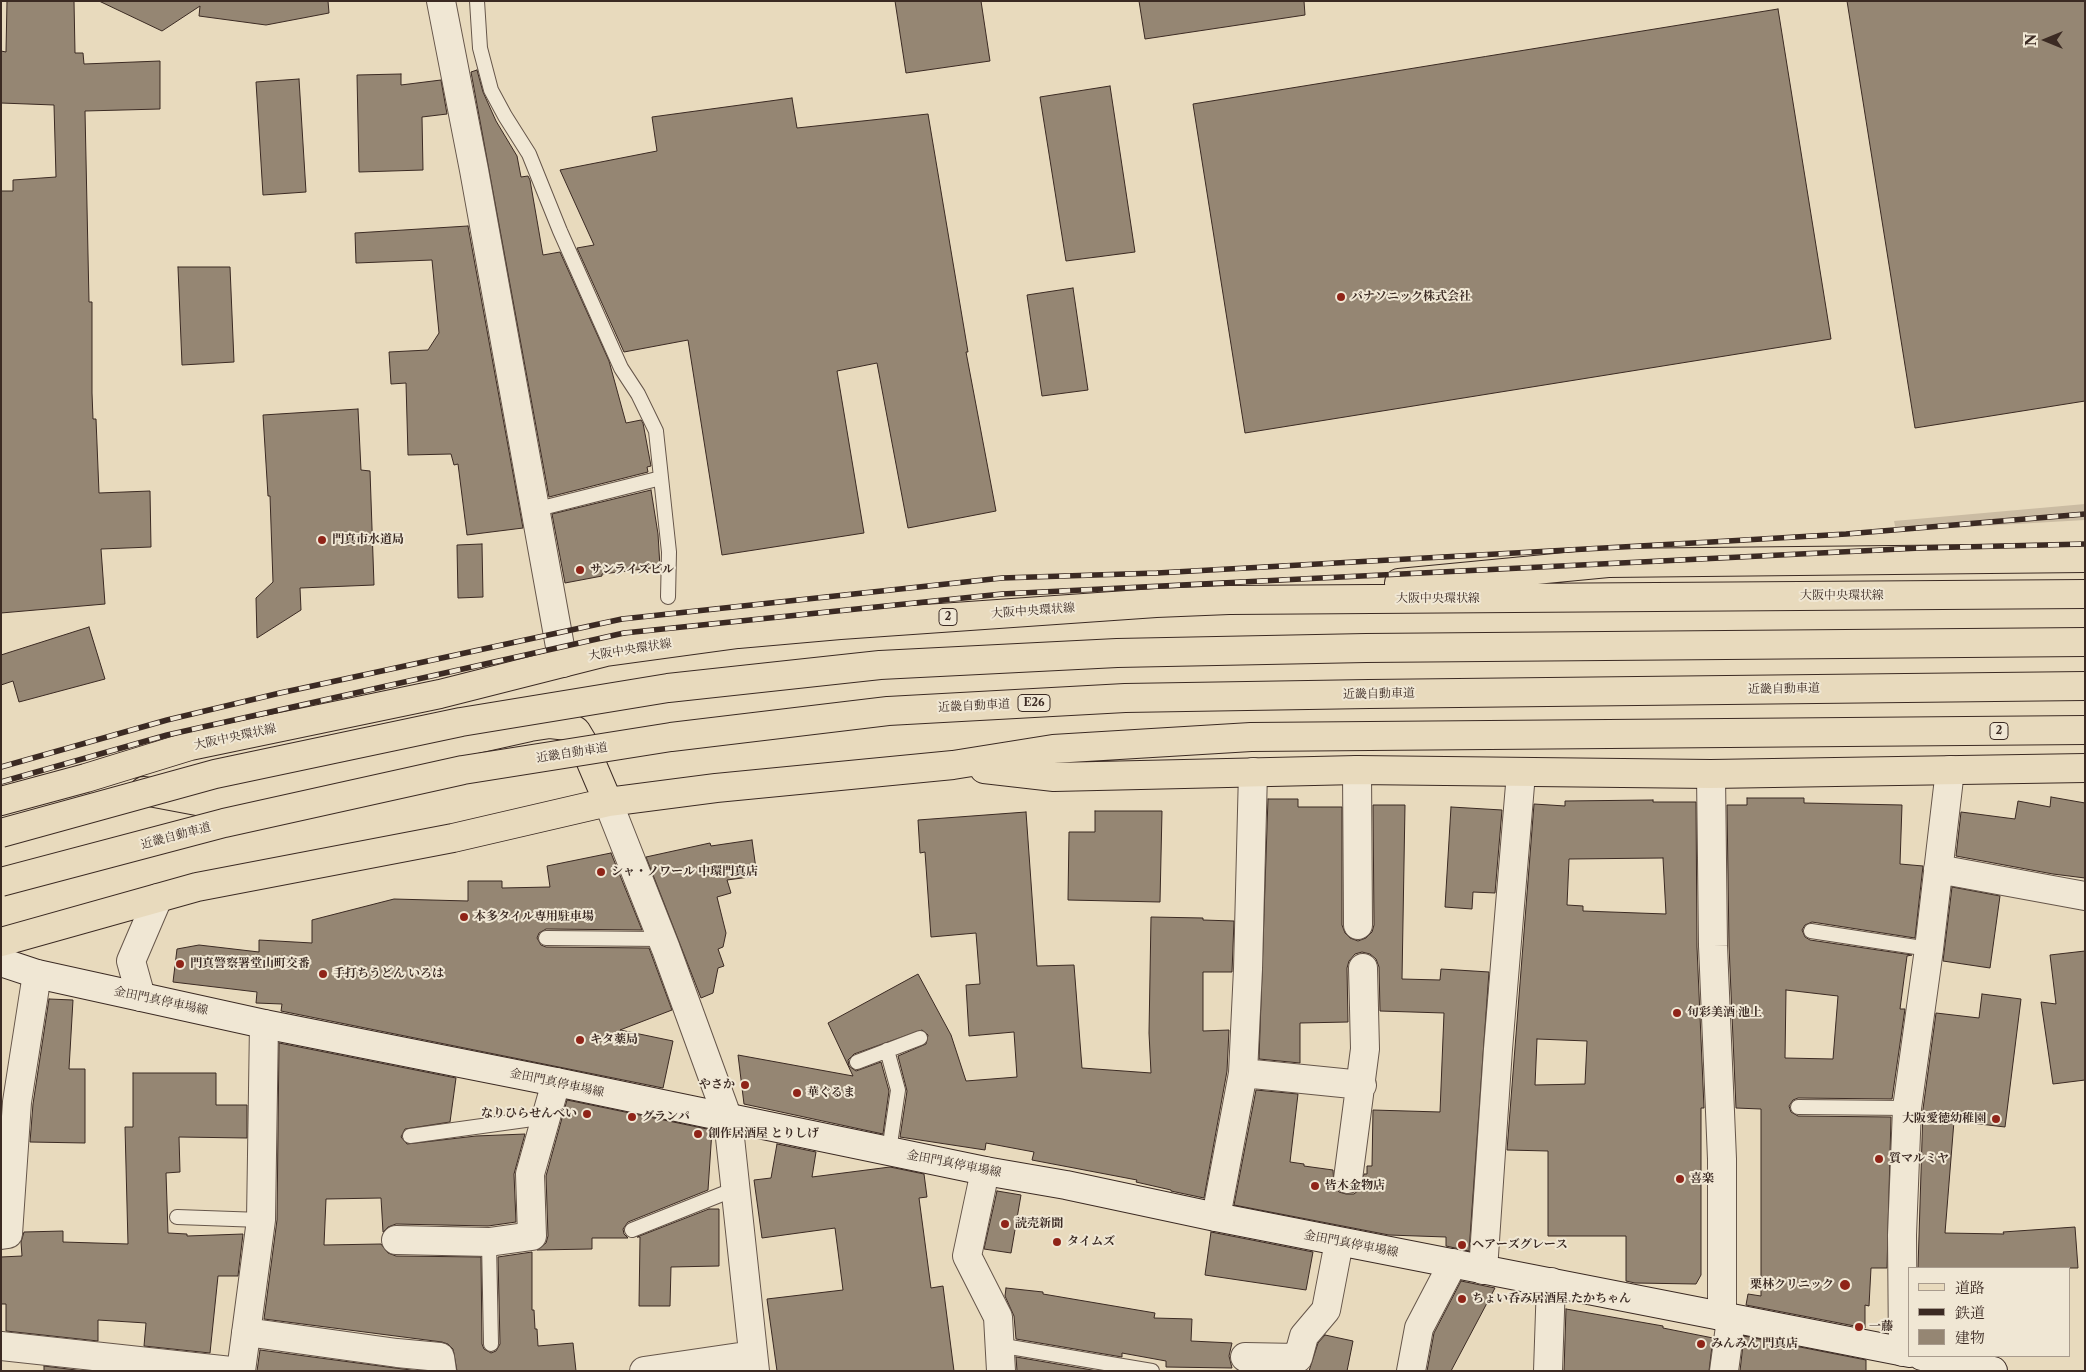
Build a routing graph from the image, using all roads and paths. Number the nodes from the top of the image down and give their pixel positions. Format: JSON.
{"nodes":[{"id":1,"x":441,"y":1,"type":"edge"},
{"id":2,"x":477,"y":1,"type":"edge"},
{"id":3,"x":661,"y":478,"type":"junction"},
{"id":4,"x":534,"y":510,"type":"junction"},
{"id":5,"x":2085,"y":558,"type":"edge"},
{"id":6,"x":2085,"y":594,"type":"edge"},
{"id":7,"x":668,"y":597,"type":"dead end"},
{"id":8,"x":1229,"y":600,"type":"junction"},
{"id":9,"x":2085,"y":642,"type":"edge"},
{"id":10,"x":562,"y":663,"type":"junction"},
{"id":11,"x":2085,"y":686,"type":"edge"},
{"id":12,"x":2085,"y":730,"type":"edge"},
{"id":13,"x":953,"y":765,"type":"junction"},
{"id":14,"x":2085,"y":768,"type":"edge"},
{"id":15,"x":1357,"y":770,"type":"junction"},
{"id":16,"x":1950,"y":770,"type":"junction"},
{"id":17,"x":1253,"y":772,"type":"junction"},
{"id":18,"x":1521,"y":773,"type":"junction"},
{"id":19,"x":1711,"y":774,"type":"junction"},
{"id":20,"x":86,"y":778,"type":"junction"},
{"id":21,"x":1,"y":801,"type":"edge"},
{"id":22,"x":608,"y":802,"type":"junction"},
{"id":23,"x":1,"y":833,"type":"edge"},
{"id":24,"x":1938,"y":869,"type":"junction"},
{"id":25,"x":1,"y":882,"type":"edge"},
{"id":26,"x":2085,"y":896,"type":"edge"},
{"id":27,"x":158,"y":898,"type":"junction"},
{"id":28,"x":1358,"y":925,"type":"dead end"},
{"id":29,"x":1811,"y":931,"type":"dead end"},
{"id":30,"x":546,"y":938,"type":"dead end"},
{"id":31,"x":661,"y":939,"type":"junction"},
{"id":32,"x":1,"y":942,"type":"edge"},
{"id":33,"x":1929,"y":949,"type":"junction"},
{"id":34,"x":1,"y":962,"type":"edge"},
{"id":35,"x":1363,"y":968,"type":"dead end"},
{"id":36,"x":37,"y":974,"type":"junction"},
{"id":37,"x":141,"y":997,"type":"junction"},
{"id":38,"x":264,"y":1024,"type":"junction"},
{"id":39,"x":920,"y":1038,"type":"dead end"},
{"id":40,"x":887,"y":1050,"type":"junction"},
{"id":41,"x":857,"y":1062,"type":"dead end"},
{"id":42,"x":1243,"y":1073,"type":"junction"},
{"id":43,"x":556,"y":1082,"type":"junction"},
{"id":44,"x":1362,"y":1085,"type":"junction"},
{"id":45,"x":1798,"y":1107,"type":"dead end"},
{"id":46,"x":1907,"y":1108,"type":"junction"},
{"id":47,"x":547,"y":1117,"type":"junction"},
{"id":48,"x":728,"y":1118,"type":"junction"},
{"id":49,"x":410,"y":1136,"type":"dead end"},
{"id":50,"x":889,"y":1152,"type":"junction"},
{"id":51,"x":985,"y":1171,"type":"junction"},
{"id":52,"x":1348,"y":1179,"type":"dead end"},
{"id":53,"x":736,"y":1189,"type":"junction"},
{"id":54,"x":177,"y":1217,"type":"dead end"},
{"id":55,"x":1216,"y":1217,"type":"junction"},
{"id":56,"x":261,"y":1220,"type":"junction"},
{"id":57,"x":632,"y":1230,"type":"dead end"},
{"id":58,"x":1,"y":1235,"type":"edge"},
{"id":59,"x":396,"y":1240,"type":"dead end"},
{"id":60,"x":489,"y":1242,"type":"junction"},
{"id":61,"x":1339,"y":1242,"type":"junction"},
{"id":62,"x":1453,"y":1263,"type":"junction"},
{"id":63,"x":1483,"y":1270,"type":"junction"},
{"id":64,"x":1551,"y":1282,"type":"junction"},
{"id":65,"x":1908,"y":1306,"type":"edge"},
{"id":66,"x":1727,"y":1318,"type":"junction"},
{"id":67,"x":246,"y":1332,"type":"junction"},
{"id":68,"x":491,"y":1344,"type":"dead end"},
{"id":69,"x":1,"y":1346,"type":"edge"},
{"id":70,"x":1908,"y":1353,"type":"edge"},
{"id":71,"x":1245,"y":1357,"type":"dead end"},
{"id":72,"x":1926,"y":1357,"type":"edge"},
{"id":73,"x":999,"y":1358,"type":"edge"},
{"id":74,"x":754,"y":1363,"type":"edge"},
{"id":75,"x":1129,"y":1369,"type":"edge"},
{"id":76,"x":231,"y":1371,"type":"edge"},
{"id":77,"x":240,"y":1371,"type":"edge"},
{"id":78,"x":442,"y":1371,"type":"edge"},
{"id":79,"x":644,"y":1371,"type":"edge"},
{"id":80,"x":1152,"y":1371,"type":"edge"},
{"id":81,"x":1412,"y":1371,"type":"edge"},
{"id":82,"x":1548,"y":1371,"type":"edge"},
{"id":83,"x":1724,"y":1371,"type":"edge"},
{"id":84,"x":1993,"y":1371,"type":"edge"}],
"edges":[{"from":1,"to":4,"type":"street"},
{"from":2,"to":3,"type":"lane"},
{"from":3,"to":4,"type":"lane"},
{"from":3,"to":7,"type":"lane"},
{"from":4,"to":10,"type":"street"},
{"from":5,"to":8,"type":"main road"},
{"from":6,"to":8,"type":"main road","name":"大阪中央環状線","number":"2"},
{"from":8,"to":10,"type":"main road","name":"大阪中央環状線","number":"2"},
{"from":9,"to":23,"type":"main road","bridge":true},
{"from":10,"to":20,"type":"main road","name":"大阪中央環状線","number":"2"},
{"from":11,"to":25,"type":"main road","name":"近畿自動車道","number":"E26","bridge":true},
{"from":12,"to":13,"type":"main road","number":"2"},
{"from":13,"to":17,"type":"main road"},
{"from":13,"to":22,"type":"main road","number":"2"},
{"from":14,"to":16,"type":"main road"},
{"from":15,"to":17,"type":"main road"},
{"from":15,"to":18,"type":"main road"},
{"from":15,"to":28,"type":"street"},
{"from":16,"to":19,"type":"main road"},
{"from":16,"to":24,"type":"street"},
{"from":17,"to":42,"type":"street"},
{"from":18,"to":19,"type":"main road"},
{"from":18,"to":63,"type":"street"},
{"from":19,"to":66,"type":"street"},
{"from":20,"to":21,"type":"main road","name":"大阪中央環状線","number":"2"},
{"from":20,"to":22,"type":"main road"},
{"from":22,"to":27,"type":"main road","number":"2"},
{"from":22,"to":31,"type":"street"},
{"from":24,"to":26,"type":"street"},
{"from":24,"to":33,"type":"street"},
{"from":27,"to":32,"type":"main road","number":"2"},
{"from":27,"to":37,"type":"street"},
{"from":29,"to":33,"type":"lane"},
{"from":30,"to":31,"type":"lane"},
{"from":31,"to":48,"type":"street"},
{"from":33,"to":46,"type":"street"},
{"from":34,"to":36,"type":"street","name":"金田門真停車場線"},
{"from":35,"to":44,"type":"street"},
{"from":36,"to":37,"type":"street","name":"金田門真停車場線"},
{"from":36,"to":58,"type":"street"},
{"from":37,"to":38,"type":"street","name":"金田門真停車場線"},
{"from":38,"to":43,"type":"street","name":"金田門真停車場線"},
{"from":38,"to":56,"type":"street"},
{"from":39,"to":40,"type":"lane"},
{"from":40,"to":41,"type":"lane"},
{"from":40,"to":50,"type":"lane"},
{"from":42,"to":44,"type":"street"},
{"from":42,"to":55,"type":"street"},
{"from":43,"to":47,"type":"street"},
{"from":43,"to":48,"type":"street","name":"金田門真停車場線"},
{"from":44,"to":52,"type":"street"},
{"from":45,"to":46,"type":"lane"},
{"from":46,"to":65,"type":"street"},
{"from":47,"to":49,"type":"lane"},
{"from":47,"to":60,"type":"street"},
{"from":48,"to":50,"type":"street","name":"金田門真停車場線"},
{"from":48,"to":53,"type":"street"},
{"from":50,"to":51,"type":"street","name":"金田門真停車場線"},
{"from":51,"to":55,"type":"street","name":"金田門真停車場線"},
{"from":51,"to":73,"type":"street"},
{"from":53,"to":57,"type":"lane"},
{"from":53,"to":74,"type":"street"},
{"from":54,"to":56,"type":"lane"},
{"from":55,"to":61,"type":"street","name":"金田門真停車場線"},
{"from":56,"to":67,"type":"street"},
{"from":59,"to":60,"type":"street"},
{"from":60,"to":68,"type":"lane"},
{"from":61,"to":62,"type":"street","name":"金田門真停車場線"},
{"from":61,"to":71,"type":"street"},
{"from":62,"to":63,"type":"street","name":"金田門真停車場線"},
{"from":62,"to":81,"type":"street"},
{"from":63,"to":64,"type":"street","name":"金田門真停車場線"},
{"from":64,"to":66,"type":"street","name":"金田門真停車場線"},
{"from":64,"to":82,"type":"street"},
{"from":66,"to":70,"type":"street","name":"金田門真停車場線"},
{"from":66,"to":83,"type":"street"},
{"from":67,"to":77,"type":"street"},
{"from":67,"to":78,"type":"street"},
{"from":69,"to":76,"type":"street"},
{"from":72,"to":84,"type":"street","name":"金田門真停車場線"},
{"from":73,"to":75,"type":"lane"},
{"from":74,"to":79,"type":"street"},
{"from":75,"to":80,"type":"lane"}]}
